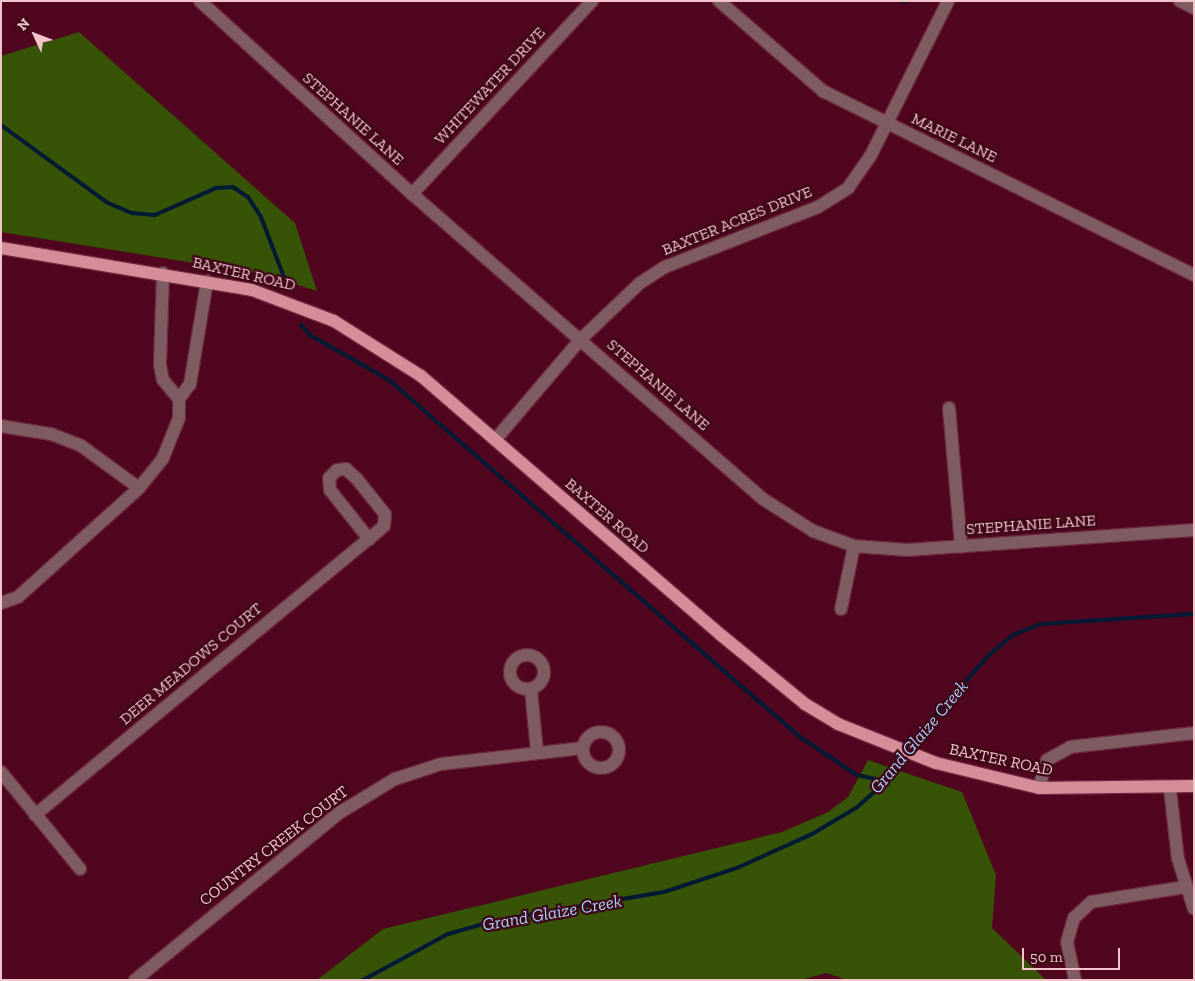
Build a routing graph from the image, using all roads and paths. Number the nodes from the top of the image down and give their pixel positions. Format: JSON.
{"nodes":[{"id":1,"x":200,"y":1,"type":"edge"},
{"id":2,"x":592,"y":1,"type":"edge"},
{"id":3,"x":719,"y":1,"type":"edge"},
{"id":4,"x":948,"y":1,"type":"edge"},
{"id":5,"x":1180,"y":1,"type":"edge"},
{"id":6,"x":1194,"y":8,"type":"edge"},
{"id":7,"x":887,"y":124,"type":"junction"},
{"id":8,"x":412,"y":194,"type":"junction"},
{"id":9,"x":1,"y":248,"type":"edge"},
{"id":10,"x":163,"y":274,"type":"junction"},
{"id":11,"x":1194,"y":275,"type":"edge"},
{"id":12,"x":207,"y":281,"type":"junction"},
{"id":13,"x":581,"y":339,"type":"junction"},
{"id":14,"x":179,"y":399,"type":"junction"},
{"id":15,"x":950,"y":408,"type":"dead end"},
{"id":16,"x":1,"y":426,"type":"edge"},
{"id":17,"x":495,"y":440,"type":"junction"},
{"id":18,"x":139,"y":488,"type":"junction"},
{"id":19,"x":1194,"y":530,"type":"edge"},
{"id":20,"x":369,"y":538,"type":"junction"},
{"id":21,"x":854,"y":546,"type":"junction"},
{"id":22,"x":960,"y":546,"type":"junction"},
{"id":23,"x":1,"y":603,"type":"edge"},
{"id":24,"x":841,"y":609,"type":"dead end"},
{"id":25,"x":531,"y":690,"type":"dead end"},
{"id":26,"x":1194,"y":733,"type":"edge"},
{"id":27,"x":584,"y":748,"type":"dead end"},
{"id":28,"x":537,"y":751,"type":"junction"},
{"id":29,"x":1,"y":772,"type":"edge"},
{"id":30,"x":1194,"y":786,"type":"edge"},
{"id":31,"x":1039,"y":788,"type":"junction"},
{"id":32,"x":1170,"y":789,"type":"junction"},
{"id":33,"x":35,"y":815,"type":"junction"},
{"id":34,"x":80,"y":869,"type":"dead end"},
{"id":35,"x":1185,"y":887,"type":"junction"},
{"id":36,"x":1194,"y":909,"type":"edge"},
{"id":37,"x":135,"y":980,"type":"edge"},
{"id":38,"x":1075,"y":980,"type":"edge"}],
"edges":[{"from":1,"to":8,"type":"street","name":"STEPHANIE LANE"},
{"from":2,"to":8,"type":"street","name":"WHITEWATER DRIVE"},
{"from":3,"to":7,"type":"street","name":"MARIE LANE"},
{"from":4,"to":7,"type":"street","name":"BAXTER ACRES DRIVE"},
{"from":5,"to":6,"type":"street"},
{"from":7,"to":11,"type":"street","name":"MARIE LANE"},
{"from":7,"to":13,"type":"street","name":"BAXTER ACRES DRIVE"},
{"from":8,"to":13,"type":"street","name":"STEPHANIE LANE"},
{"from":9,"to":10,"type":"main road","name":"BAXTER ROAD"},
{"from":10,"to":12,"type":"main road","name":"BAXTER ROAD"},
{"from":10,"to":14,"type":"street"},
{"from":12,"to":14,"type":"street"},
{"from":12,"to":17,"type":"main road","name":"BAXTER ROAD"},
{"from":13,"to":17,"type":"street","name":"BAXTER ACRES DRIVE"},
{"from":13,"to":21,"type":"street","name":"STEPHANIE LANE"},
{"from":14,"to":18,"type":"street"},
{"from":15,"to":22,"type":"street"},
{"from":16,"to":18,"type":"street"},
{"from":17,"to":31,"type":"main road","name":"BAXTER ROAD"},
{"from":18,"to":23,"type":"street"},
{"from":19,"to":22,"type":"street","name":"STEPHANIE LANE"},
{"from":20,"to":20,"type":"street","name":"DEER MEADOWS COURT"},
{"from":20,"to":33,"type":"street","name":"DEER MEADOWS COURT"},
{"from":21,"to":22,"type":"street","name":"STEPHANIE LANE"},
{"from":21,"to":24,"type":"street"},
{"from":25,"to":28,"type":"street"},
{"from":26,"to":31,"type":"street"},
{"from":27,"to":28,"type":"street","name":"COUNTRY CREEK COURT"},
{"from":28,"to":37,"type":"street","name":"COUNTRY CREEK COURT"},
{"from":29,"to":33,"type":"street"},
{"from":30,"to":32,"type":"main road","name":"BAXTER ROAD"},
{"from":31,"to":32,"type":"main road","name":"BAXTER ROAD"},
{"from":32,"to":35,"type":"street"},
{"from":33,"to":34,"type":"street"},
{"from":35,"to":36,"type":"street"},
{"from":35,"to":38,"type":"street"}]}
